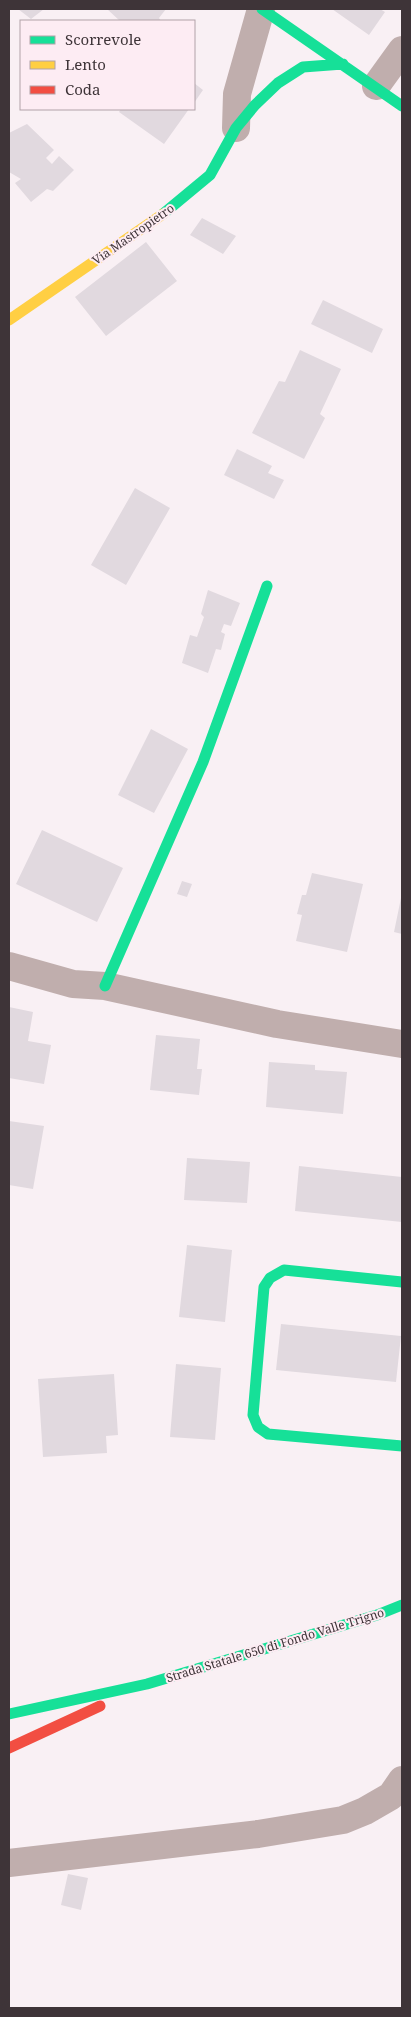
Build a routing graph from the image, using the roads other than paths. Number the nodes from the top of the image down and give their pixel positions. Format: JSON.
{"nodes":[{"id":1,"x":262,"y":9,"type":"edge"},
{"id":2,"x":402,"y":50,"type":"edge"},
{"id":3,"x":343,"y":64,"type":"junction"},
{"id":4,"x":376,"y":86,"type":"junction"},
{"id":5,"x":402,"y":106,"type":"edge"},
{"id":6,"x":236,"y":128,"type":"junction"},
{"id":7,"x":9,"y":320,"type":"edge"},
{"id":8,"x":267,"y":586,"type":"dead end"},
{"id":9,"x":9,"y":966,"type":"edge"},
{"id":10,"x":105,"y":986,"type":"junction"},
{"id":11,"x":402,"y":1044,"type":"edge"},
{"id":12,"x":402,"y":1282,"type":"edge"},
{"id":13,"x":402,"y":1446,"type":"edge"},
{"id":14,"x":402,"y":1604,"type":"edge"},
{"id":15,"x":147,"y":1684,"type":"junction"},
{"id":16,"x":9,"y":1714,"type":"edge"},
{"id":17,"x":9,"y":1748,"type":"edge"},
{"id":18,"x":402,"y":1780,"type":"edge"},
{"id":19,"x":9,"y":1863,"type":"edge"}],
"edges":[{"from":1,"to":3,"type":"main road"},
{"from":1,"to":6,"type":"street","name":"Via Mastropietro"},
{"from":2,"to":4,"type":"street"},
{"from":3,"to":4,"type":"main road"},
{"from":3,"to":6,"type":"main road","name":"Via Mastropietro"},
{"from":4,"to":5,"type":"main road"},
{"from":6,"to":7,"type":"main road","name":"Via Mastropietro"},
{"from":8,"to":10,"type":"main road"},
{"from":9,"to":10,"type":"street"},
{"from":10,"to":11,"type":"street"},
{"from":12,"to":13,"type":"main road"},
{"from":14,"to":15,"type":"main road","name":"Strada Statale 650 di Fondo Valle Trigno"},
{"from":15,"to":16,"type":"main road"},
{"from":15,"to":17,"type":"main road"},
{"from":18,"to":19,"type":"street"}]}
